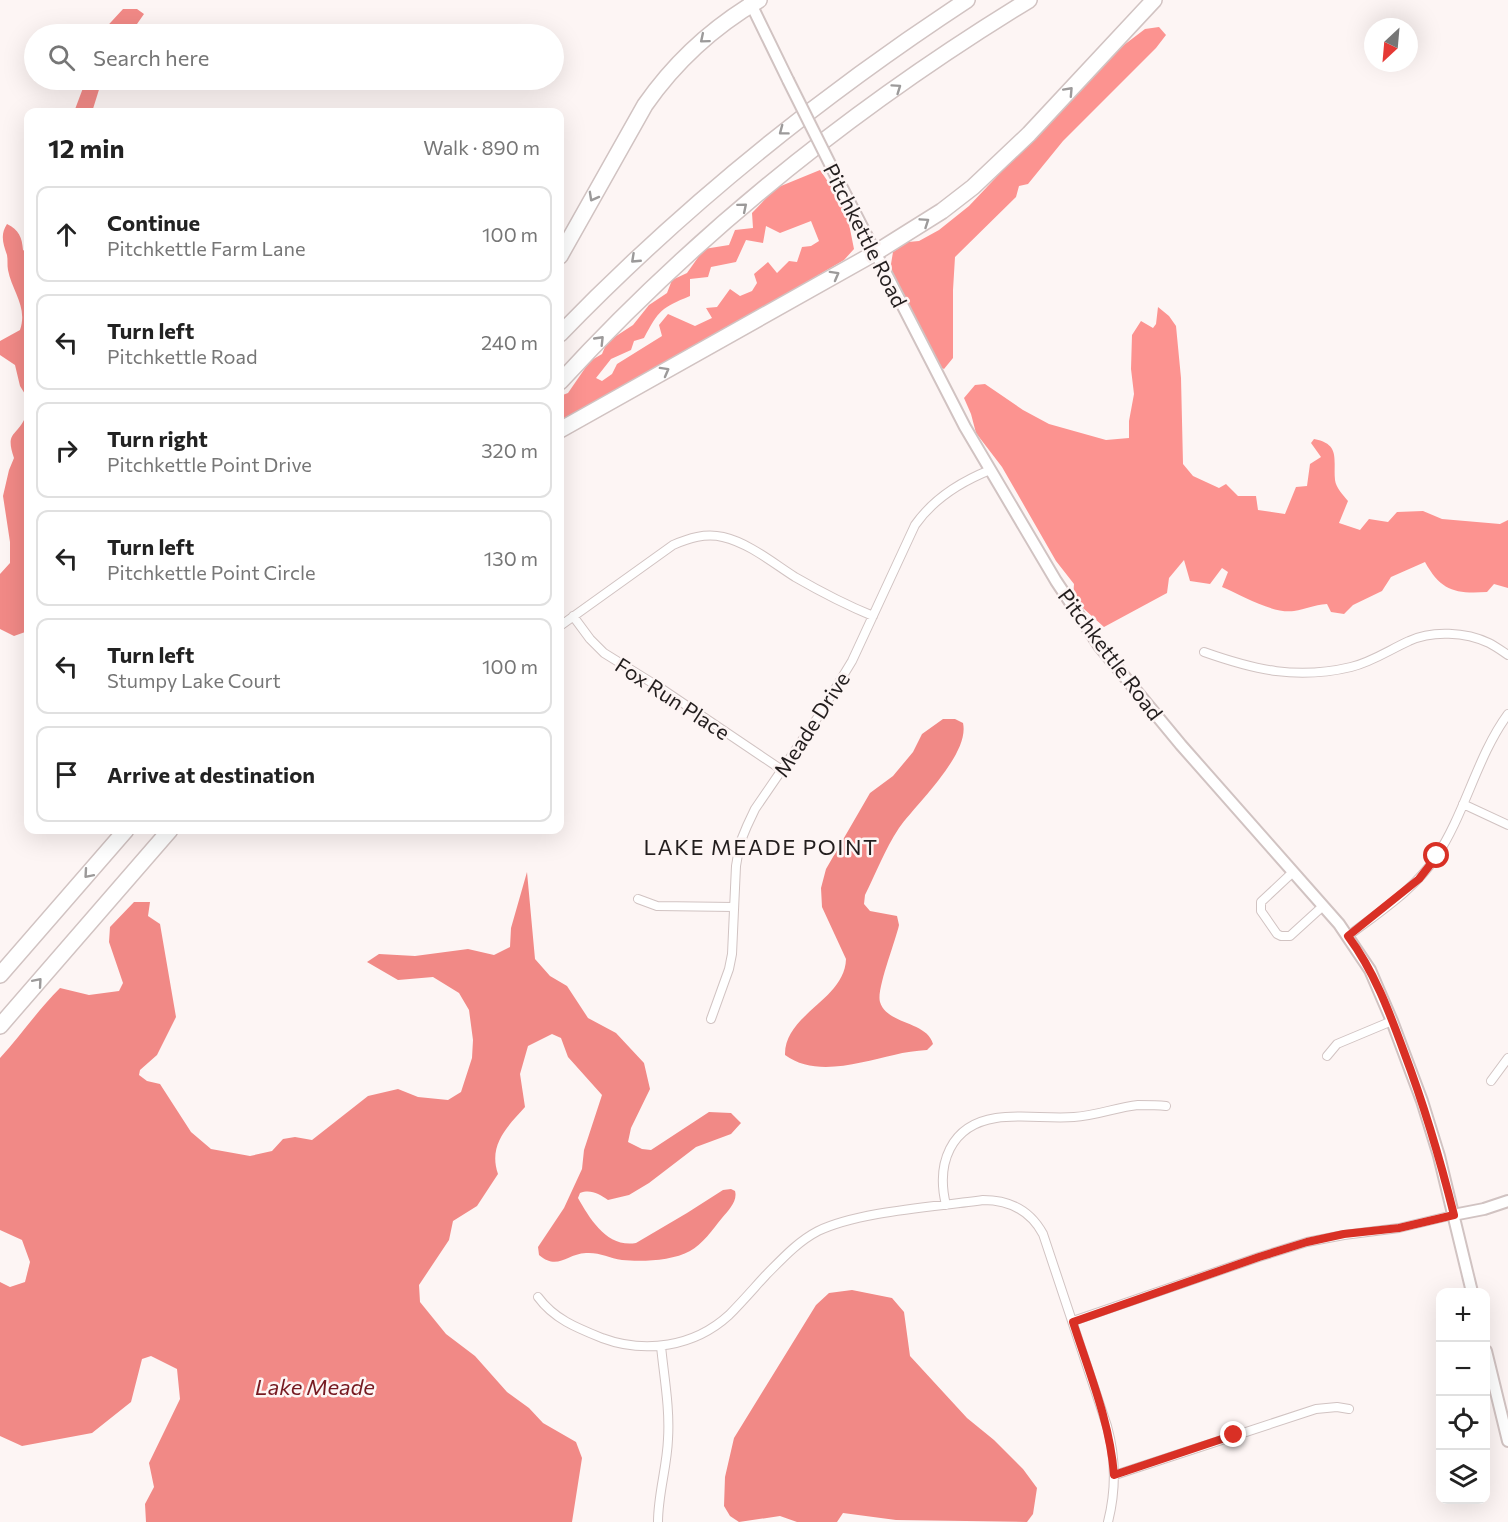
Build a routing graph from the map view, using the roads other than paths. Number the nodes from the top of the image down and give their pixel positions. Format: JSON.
{"nodes":[{"id":1,"x":967,"y":0,"type":"edge"},
{"id":2,"x":1029,"y":0,"type":"edge"},
{"id":3,"x":1154,"y":0,"type":"edge"},
{"id":4,"x":753,"y":1,"type":"edge"},
{"id":5,"x":564,"y":249,"type":"edge"},
{"id":6,"x":875,"y":253,"type":"junction"},
{"id":7,"x":564,"y":330,"type":"edge"},
{"id":8,"x":564,"y":378,"type":"edge"},
{"id":9,"x":564,"y":428,"type":"edge"},
{"id":10,"x":990,"y":470,"type":"junction"},
{"id":11,"x":573,"y":616,"type":"junction"},
{"id":12,"x":873,"y":616,"type":"junction"},
{"id":13,"x":564,"y":623,"type":"edge"},
{"id":14,"x":1204,"y":652,"type":"dead end"},
{"id":15,"x":1508,"y":655,"type":"edge"},
{"id":16,"x":1508,"y":714,"type":"edge"},
{"id":17,"x":782,"y":770,"type":"junction"},
{"id":18,"x":1463,"y":804,"type":"junction"},
{"id":19,"x":1508,"y":825,"type":"edge"},
{"id":20,"x":123,"y":834,"type":"edge"},
{"id":21,"x":167,"y":834,"type":"edge"},
{"id":22,"x":1293,"y":872,"type":"junction"},
{"id":23,"x":638,"y":899,"type":"dead end"},
{"id":24,"x":1323,"y":906,"type":"junction"},
{"id":25,"x":734,"y":907,"type":"junction"},
{"id":26,"x":1348,"y":936,"type":"junction"},
{"id":27,"x":0,"y":975,"type":"edge"},
{"id":28,"x":711,"y":1019,"type":"dead end"},
{"id":29,"x":1392,"y":1021,"type":"junction"},
{"id":30,"x":0,"y":1026,"type":"edge"},
{"id":31,"x":1328,"y":1056,"type":"dead end"},
{"id":32,"x":1508,"y":1059,"type":"edge"},
{"id":33,"x":1491,"y":1081,"type":"dead end"},
{"id":34,"x":1166,"y":1106,"type":"dead end"},
{"id":35,"x":1508,"y":1201,"type":"edge"},
{"id":36,"x":946,"y":1205,"type":"junction"},
{"id":37,"x":1454,"y":1215,"type":"junction"},
{"id":38,"x":1471,"y":1288,"type":"edge"},
{"id":39,"x":538,"y":1297,"type":"dead end"},
{"id":40,"x":1073,"y":1322,"type":"junction"},
{"id":41,"x":661,"y":1346,"type":"junction"},
{"id":42,"x":1490,"y":1371,"type":"edge"},
{"id":43,"x":1349,"y":1409,"type":"dead end"},
{"id":44,"x":1508,"y":1441,"type":"edge"},
{"id":45,"x":1114,"y":1475,"type":"junction"},
{"id":46,"x":658,"y":1522,"type":"edge"},
{"id":47,"x":1108,"y":1522,"type":"edge"}],
"edges":[{"from":1,"to":7,"type":"highway","one_way":true},
{"from":8,"to":2,"type":"highway","one_way":true},
{"from":6,"to":3,"type":"highway","one_way":true},
{"from":4,"to":5,"type":"highway","one_way":true},
{"from":4,"to":6,"type":"main road","name":"Pitchkettle Road","bridge":true},
{"from":9,"to":6,"type":"highway","one_way":true},
{"from":6,"to":10,"type":"main road","name":"Pitchkettle Road"},
{"from":10,"to":12,"type":"street","name":"Meade Drive"},
{"from":10,"to":22,"type":"main road","name":"Pitchkettle Road"},
{"from":11,"to":12,"type":"street"},
{"from":11,"to":13,"type":"street"},
{"from":11,"to":17,"type":"street","name":"Fox Run Place"},
{"from":12,"to":17,"type":"street","name":"Meade Drive"},
{"from":14,"to":15,"type":"street"},
{"from":16,"to":18,"type":"street"},
{"from":17,"to":25,"type":"street","name":"Meade Drive"},
{"from":18,"to":19,"type":"street"},
{"from":18,"to":26,"type":"street"},
{"from":20,"to":27,"type":"highway","one_way":true},
{"from":30,"to":21,"type":"highway","one_way":true},
{"from":22,"to":24,"type":"main road","name":"Pitchkettle Road"},
{"from":22,"to":24,"type":"street"},
{"from":23,"to":25,"type":"street"},
{"from":24,"to":26,"type":"main road","name":"Pitchkettle Road"},
{"from":25,"to":28,"type":"street","name":"Meade Drive"},
{"from":26,"to":29,"type":"main road","name":"Pitchkettle Road"},
{"from":29,"to":31,"type":"street"},
{"from":29,"to":37,"type":"main road","name":"Pitchkettle Road"},
{"from":32,"to":33,"type":"street"},
{"from":34,"to":36,"type":"street"},
{"from":35,"to":37,"type":"main road"},
{"from":36,"to":40,"type":"street"},
{"from":36,"to":41,"type":"street"},
{"from":37,"to":38,"type":"main road","name":"Pitchkettle Road"},
{"from":37,"to":40,"type":"street"},
{"from":39,"to":41,"type":"street"},
{"from":40,"to":45,"type":"street"},
{"from":41,"to":46,"type":"street"},
{"from":42,"to":44,"type":"main road"},
{"from":43,"to":45,"type":"street"},
{"from":45,"to":47,"type":"street"}]}
